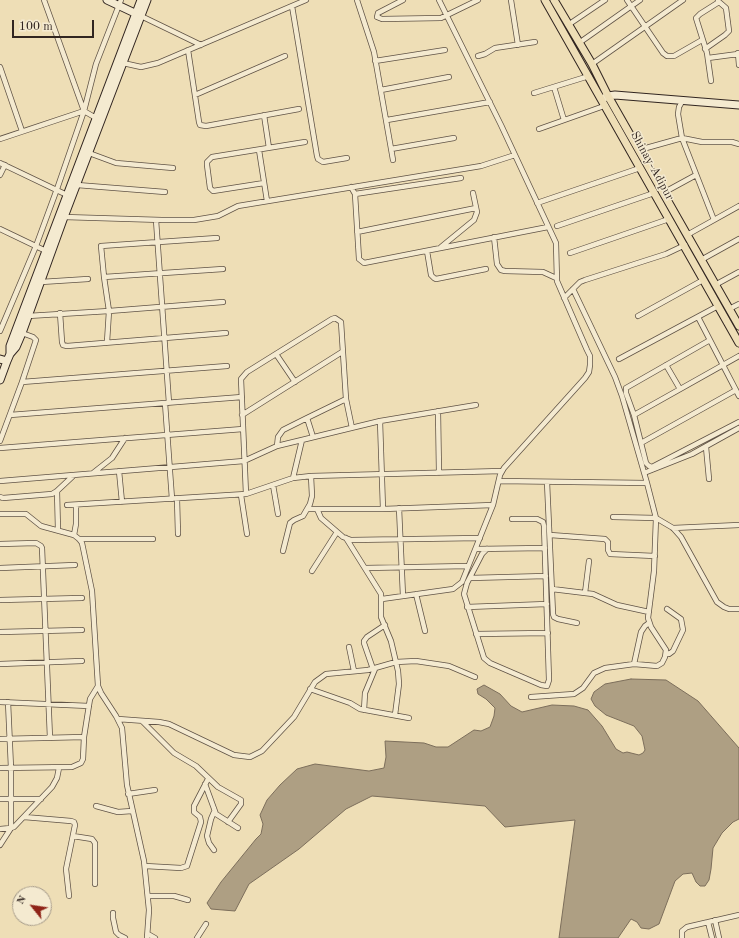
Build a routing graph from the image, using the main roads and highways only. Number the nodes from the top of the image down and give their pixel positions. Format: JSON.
{"nodes":[{"id":1,"x":107,"y":0,"type":"edge"},
{"id":2,"x":141,"y":0,"type":"edge"},
{"id":3,"x":147,"y":0,"type":"edge"},
{"id":4,"x":545,"y":0,"type":"edge"},
{"id":5,"x":554,"y":0,"type":"edge"},
{"id":6,"x":120,"y":3,"type":"edge"},
{"id":7,"x":138,"y":14,"type":"junction"},
{"id":8,"x":608,"y":96,"type":"junction"},
{"id":9,"x":603,"y":103,"type":"junction"},
{"id":10,"x":739,"y":105,"type":"edge"},
{"id":11,"x":739,"y":326,"type":"edge"},
{"id":12,"x":739,"y":343,"type":"edge"},
{"id":13,"x":10,"y":354,"type":"junction"},
{"id":14,"x":4,"y":360,"type":"edge"},
{"id":15,"x":0,"y":380,"type":"edge"}],
"edges":[{"from":1,"to":6,"type":"main road"},
{"from":2,"to":7,"type":"main road"},
{"from":3,"to":7,"type":"main road"},
{"from":4,"to":9,"type":"main road","name":"Shinay-Adipur"},
{"from":5,"to":8,"type":"main road","name":"Shinay-Adipur"},
{"from":6,"to":7,"type":"main road"},
{"from":7,"to":13,"type":"main road"},
{"from":7,"to":13,"type":"main road"},
{"from":8,"to":9,"type":"main road"},
{"from":8,"to":10,"type":"main road"},
{"from":8,"to":11,"type":"main road","name":"Shinay-Adipur"},
{"from":9,"to":12,"type":"main road","name":"Shinay-Adipur"},
{"from":13,"to":14,"type":"main road"},
{"from":14,"to":15,"type":"main road"}]}
